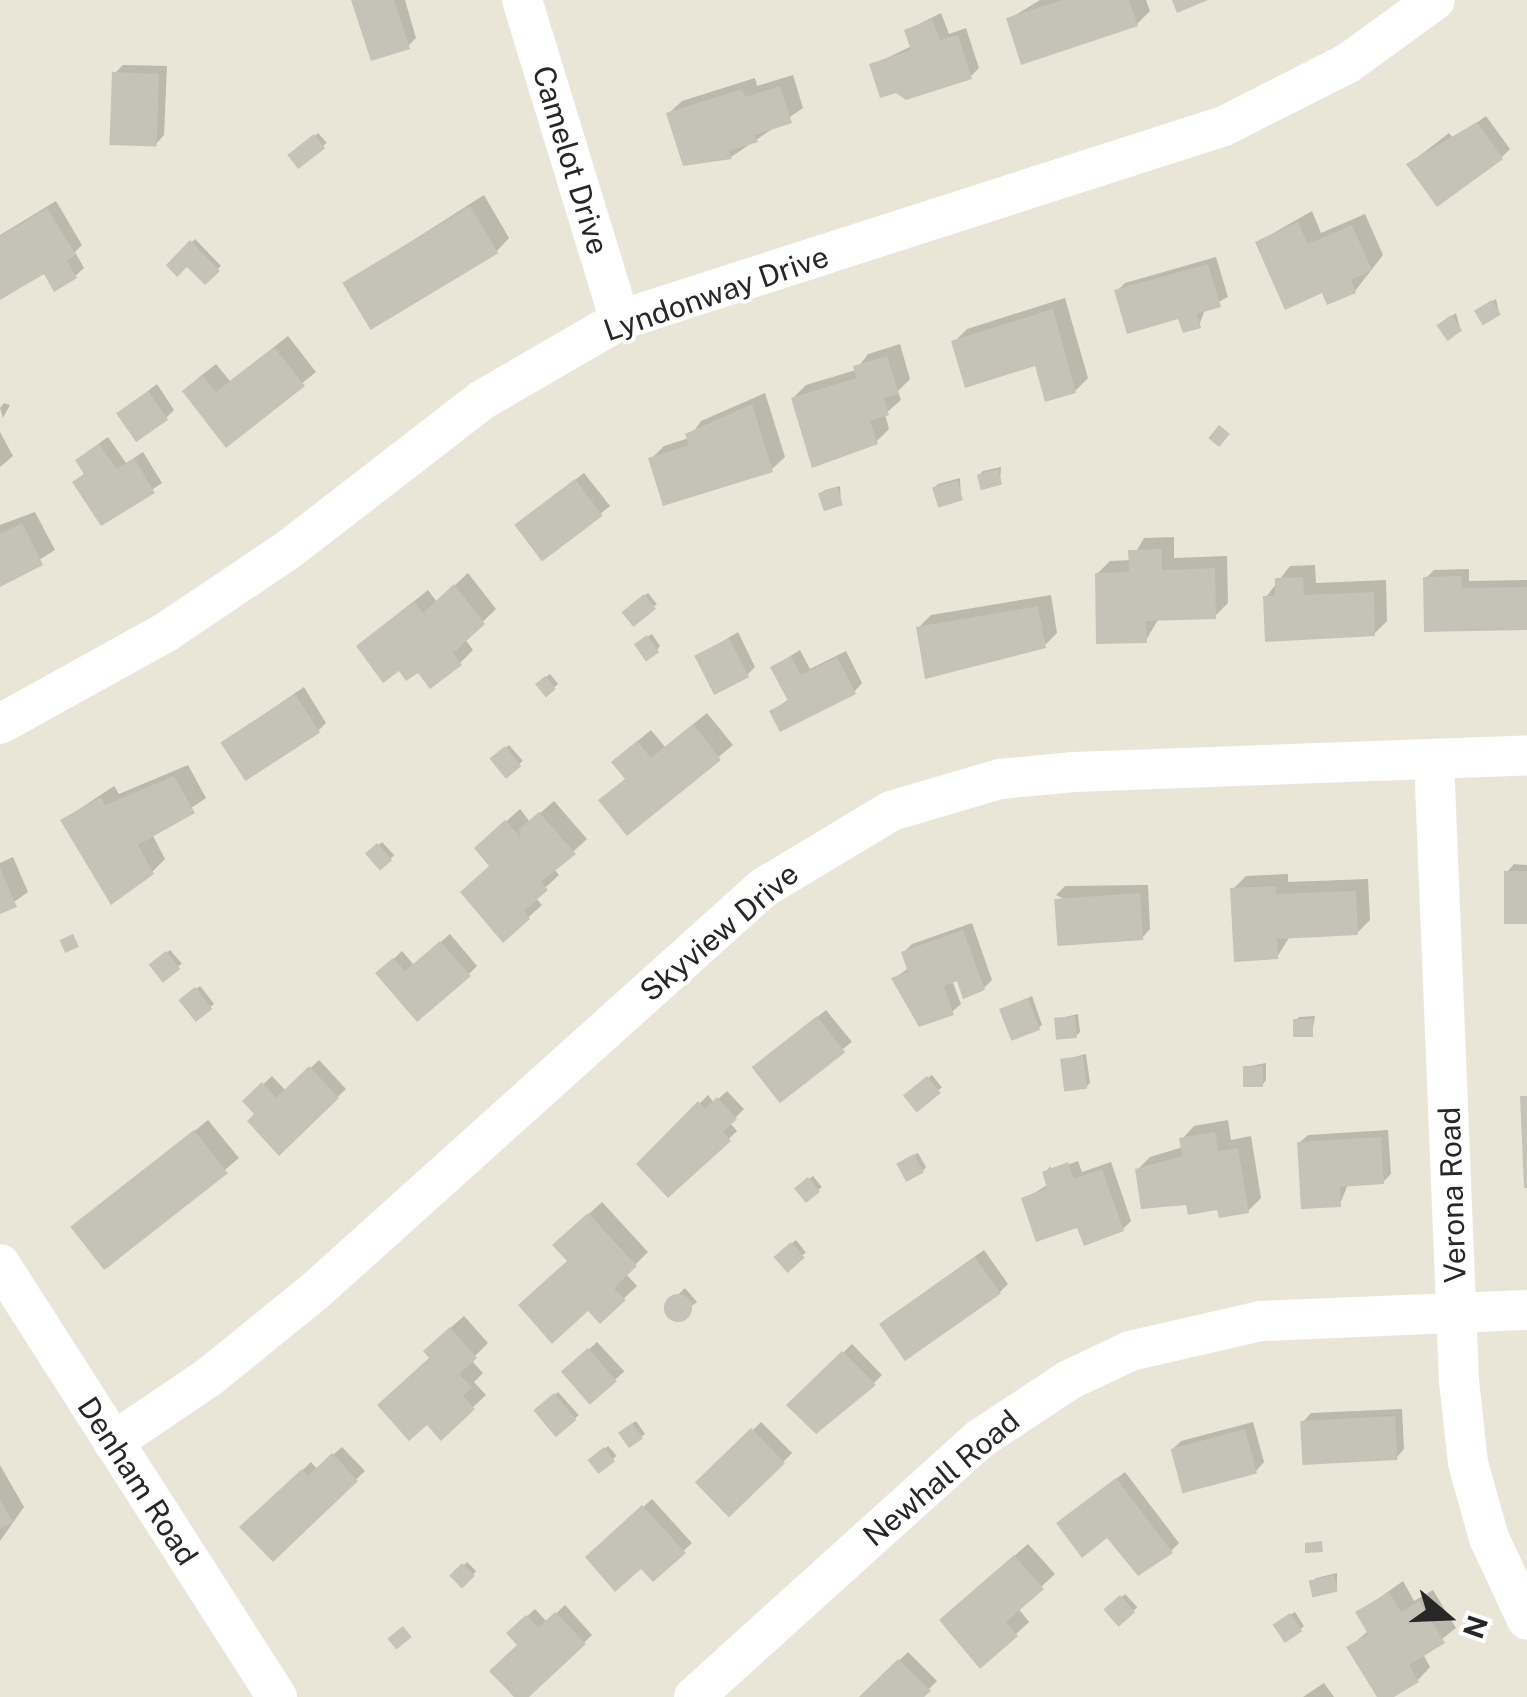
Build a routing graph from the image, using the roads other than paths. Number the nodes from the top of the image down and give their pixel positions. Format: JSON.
{"nodes":[{"id":1,"x":522,"y":0,"type":"edge"},
{"id":2,"x":1435,"y":0,"type":"edge"},
{"id":3,"x":620,"y":320,"type":"junction"},
{"id":4,"x":0,"y":724,"type":"edge"},
{"id":5,"x":1527,"y":755,"type":"edge"},
{"id":6,"x":1434,"y":759,"type":"junction"},
{"id":7,"x":0,"y":1264,"type":"edge"},
{"id":8,"x":1527,"y":1310,"type":"edge"},
{"id":9,"x":1456,"y":1313,"type":"junction"},
{"id":10,"x":113,"y":1442,"type":"junction"},
{"id":11,"x":1527,"y":1620,"type":"edge"},
{"id":12,"x":277,"y":1697,"type":"edge"},
{"id":13,"x":694,"y":1697,"type":"edge"}],
"edges":[{"from":1,"to":3,"type":"street","name":"Camelot Drive"},
{"from":2,"to":3,"type":"street","name":"Lyndonway Drive"},
{"from":3,"to":4,"type":"street","name":"Lyndonway Drive"},
{"from":5,"to":6,"type":"street","name":"Skyview Drive"},
{"from":6,"to":9,"type":"street","name":"Verona Road"},
{"from":6,"to":10,"type":"street","name":"Skyview Drive"},
{"from":7,"to":10,"type":"street","name":"Denham Road"},
{"from":8,"to":9,"type":"street","name":"Newhall Road"},
{"from":9,"to":11,"type":"street","name":"Verona Road"},
{"from":9,"to":13,"type":"street","name":"Newhall Road"},
{"from":10,"to":12,"type":"street","name":"Denham Road"}]}
